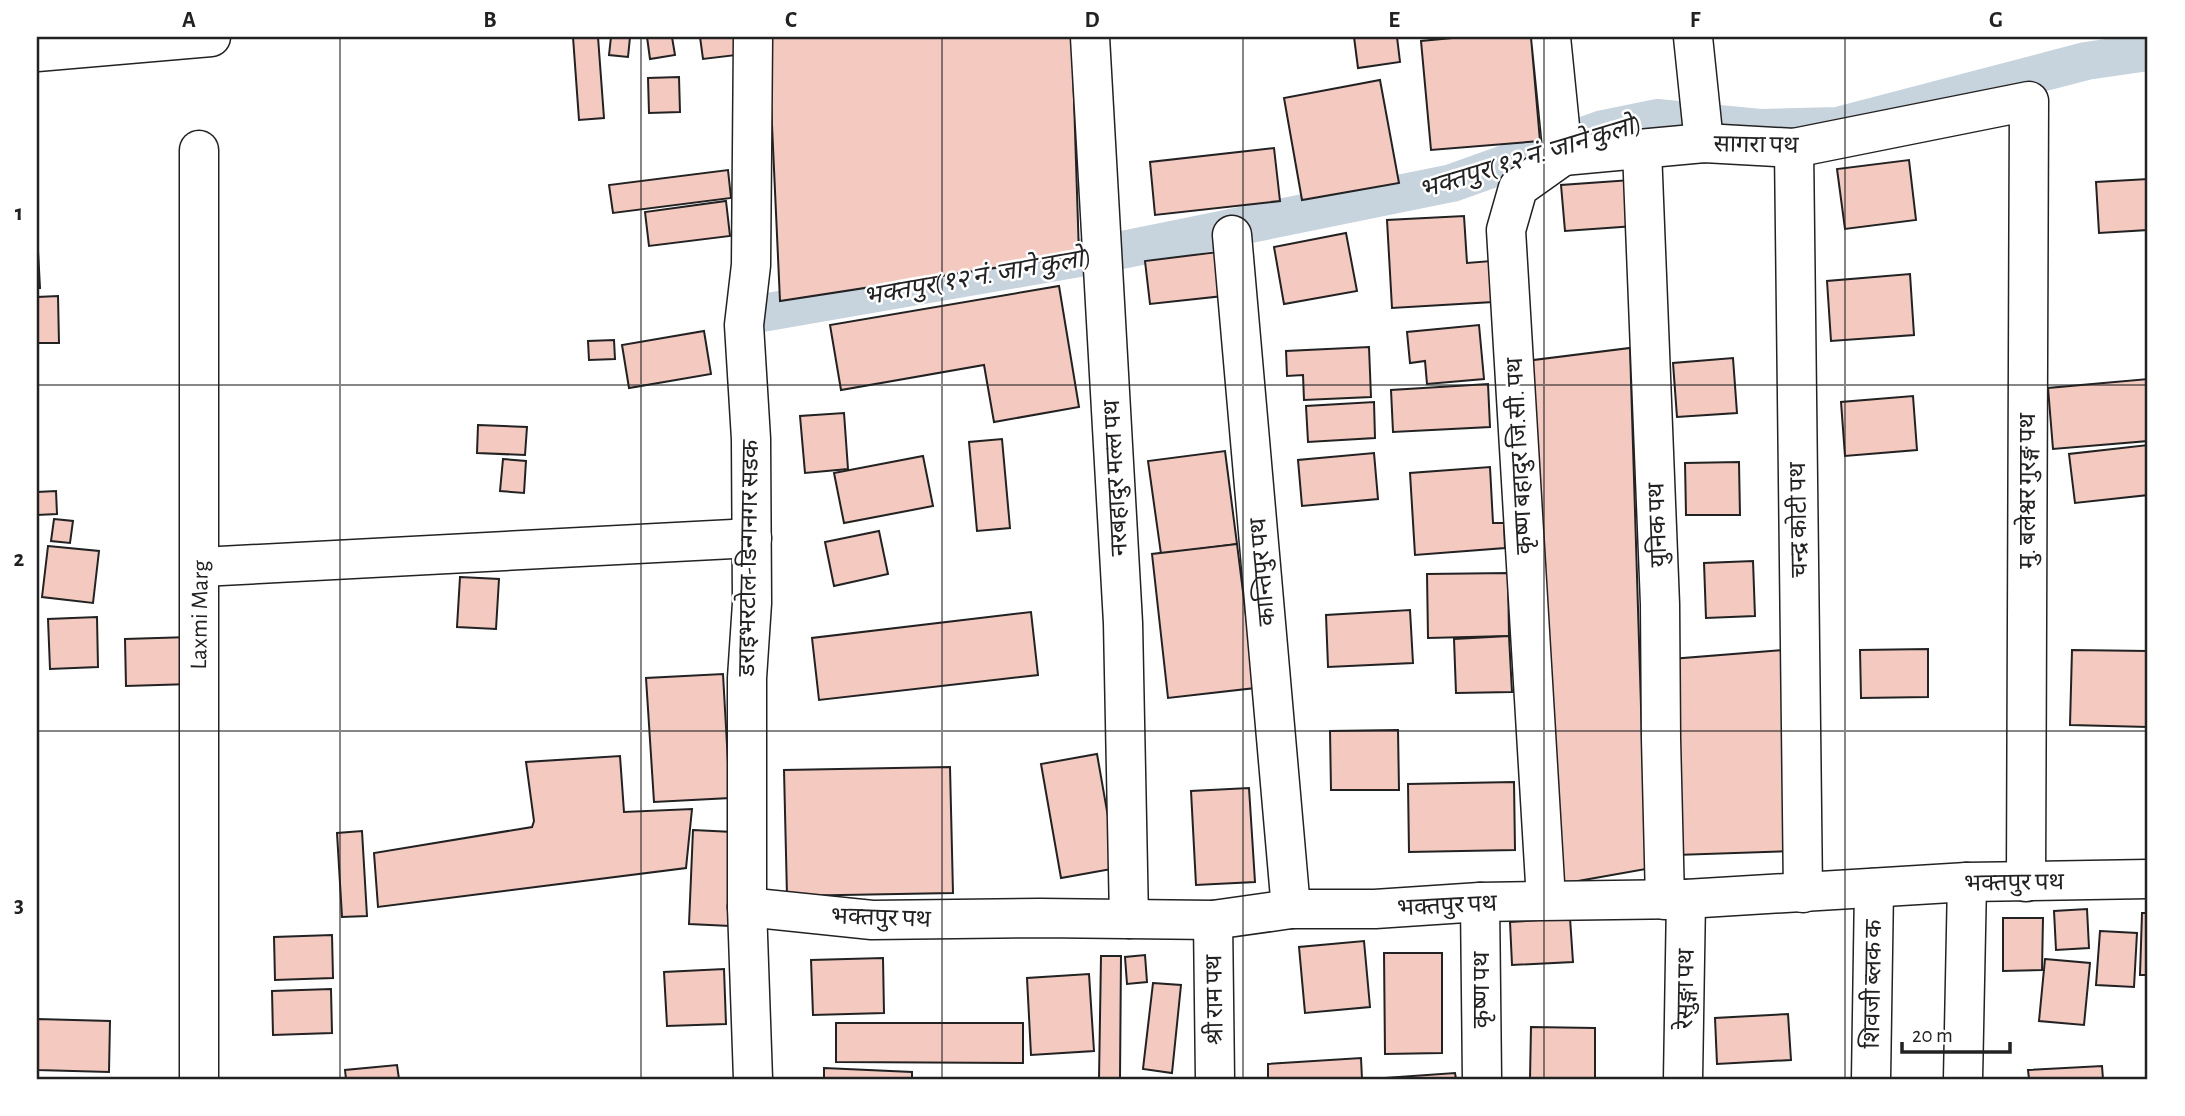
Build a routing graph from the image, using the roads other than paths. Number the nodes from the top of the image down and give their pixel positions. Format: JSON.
{"nodes":[{"id":1,"x":211,"y":37,"type":"edge"},
{"id":2,"x":753,"y":37,"type":"edge"},
{"id":3,"x":1090,"y":37,"type":"edge"},
{"id":4,"x":1551,"y":37,"type":"edge"},
{"id":5,"x":1693,"y":37,"type":"edge"},
{"id":6,"x":37,"y":52,"type":"edge"},
{"id":7,"x":2029,"y":101,"type":"joint"},
{"id":8,"x":1702,"y":129,"type":"junction"},
{"id":9,"x":1562,"y":146,"type":"junction"},
{"id":10,"x":1794,"y":148,"type":"junction"},
{"id":11,"x":199,"y":150,"type":"dead end"},
{"id":12,"x":1642,"y":150,"type":"junction"},
{"id":13,"x":1232,"y":235,"type":"dead end"},
{"id":14,"x":752,"y":538,"type":"junction"},
{"id":15,"x":201,"y":567,"type":"junction"},
{"id":16,"x":2148,"y":879,"type":"edge"},
{"id":17,"x":1966,"y":882,"type":"junction"},
{"id":18,"x":2026,"y":882,"type":"junction"},
{"id":19,"x":1874,"y":888,"type":"junction"},
{"id":20,"x":1803,"y":893,"type":"junction"},
{"id":21,"x":1676,"y":899,"type":"junction"},
{"id":22,"x":1546,"y":900,"type":"junction"},
{"id":23,"x":1480,"y":902,"type":"junction"},
{"id":24,"x":747,"y":907,"type":"junction"},
{"id":25,"x":1292,"y":909,"type":"junction"},
{"id":26,"x":1129,"y":919,"type":"junction"},
{"id":27,"x":1213,"y":920,"type":"junction"},
{"id":28,"x":199,"y":1079,"type":"edge"},
{"id":29,"x":753,"y":1079,"type":"edge"},
{"id":30,"x":1215,"y":1079,"type":"edge"},
{"id":31,"x":1482,"y":1079,"type":"edge"},
{"id":32,"x":1683,"y":1079,"type":"edge"},
{"id":33,"x":1871,"y":1079,"type":"edge"},
{"id":34,"x":1963,"y":1079,"type":"edge"}],
"edges":[{"from":1,"to":6,"type":"street"},
{"from":2,"to":14,"type":"street","name":"डराइभरटोल-डिन्गनगर सडक"},
{"from":3,"to":26,"type":"street","name":"नरबहादुर मल्ल पथ"},
{"from":4,"to":9,"type":"street"},
{"from":5,"to":8,"type":"street"},
{"from":7,"to":10,"type":"street","name":"सागरा पथ"},
{"from":7,"to":18,"type":"street","name":"मु. बलेश्वर गुरङ्ग पथ"},
{"from":8,"to":10,"type":"street","name":"सागरा पथ"},
{"from":8,"to":12,"type":"street","name":"सागरा पथ"},
{"from":9,"to":12,"type":"street","name":"सागरा पथ"},
{"from":9,"to":22,"type":"street","name":"कृष्ण बहादुर जि.सी. पथ"},
{"from":10,"to":20,"type":"street","name":"चन्द्र कोटी पथ"},
{"from":11,"to":15,"type":"street","name":"Laxmi Marg"},
{"from":12,"to":21,"type":"street","name":"युनिक पथ"},
{"from":13,"to":25,"type":"street","name":"कान्तिपुर पथ"},
{"from":14,"to":15,"type":"street"},
{"from":14,"to":24,"type":"street","name":"डराइभरटोल-डिन्गनगर सडक"},
{"from":15,"to":28,"type":"street","name":"Laxmi Marg"},
{"from":16,"to":18,"type":"street","name":"भक्तपुर पथ"},
{"from":17,"to":18,"type":"street","name":"भक्तपुर पथ"},
{"from":17,"to":19,"type":"street","name":"भक्तपुर पथ"},
{"from":17,"to":34,"type":"street"},
{"from":19,"to":20,"type":"street","name":"भक्तपुर पथ"},
{"from":19,"to":33,"type":"street","name":"शिवजी ब्लक क"},
{"from":20,"to":21,"type":"street","name":"भक्तपुर पथ"},
{"from":21,"to":22,"type":"street","name":"भक्तपुर पथ"},
{"from":21,"to":32,"type":"street","name":"रेसुङ्गा पथ"},
{"from":22,"to":23,"type":"street","name":"भक्तपुर पथ"},
{"from":23,"to":25,"type":"street","name":"भक्तपुर पथ"},
{"from":23,"to":31,"type":"street","name":"कृष्ण पथ"},
{"from":24,"to":26,"type":"street","name":"भक्तपुर पथ"},
{"from":24,"to":29,"type":"street","name":"डराइभरटोल-डिन्गनगर सडक"},
{"from":25,"to":27,"type":"street","name":"भक्तपुर पथ"},
{"from":26,"to":27,"type":"street","name":"भक्तपुर पथ"},
{"from":27,"to":30,"type":"street","name":"श्री राम पथ"}]}
